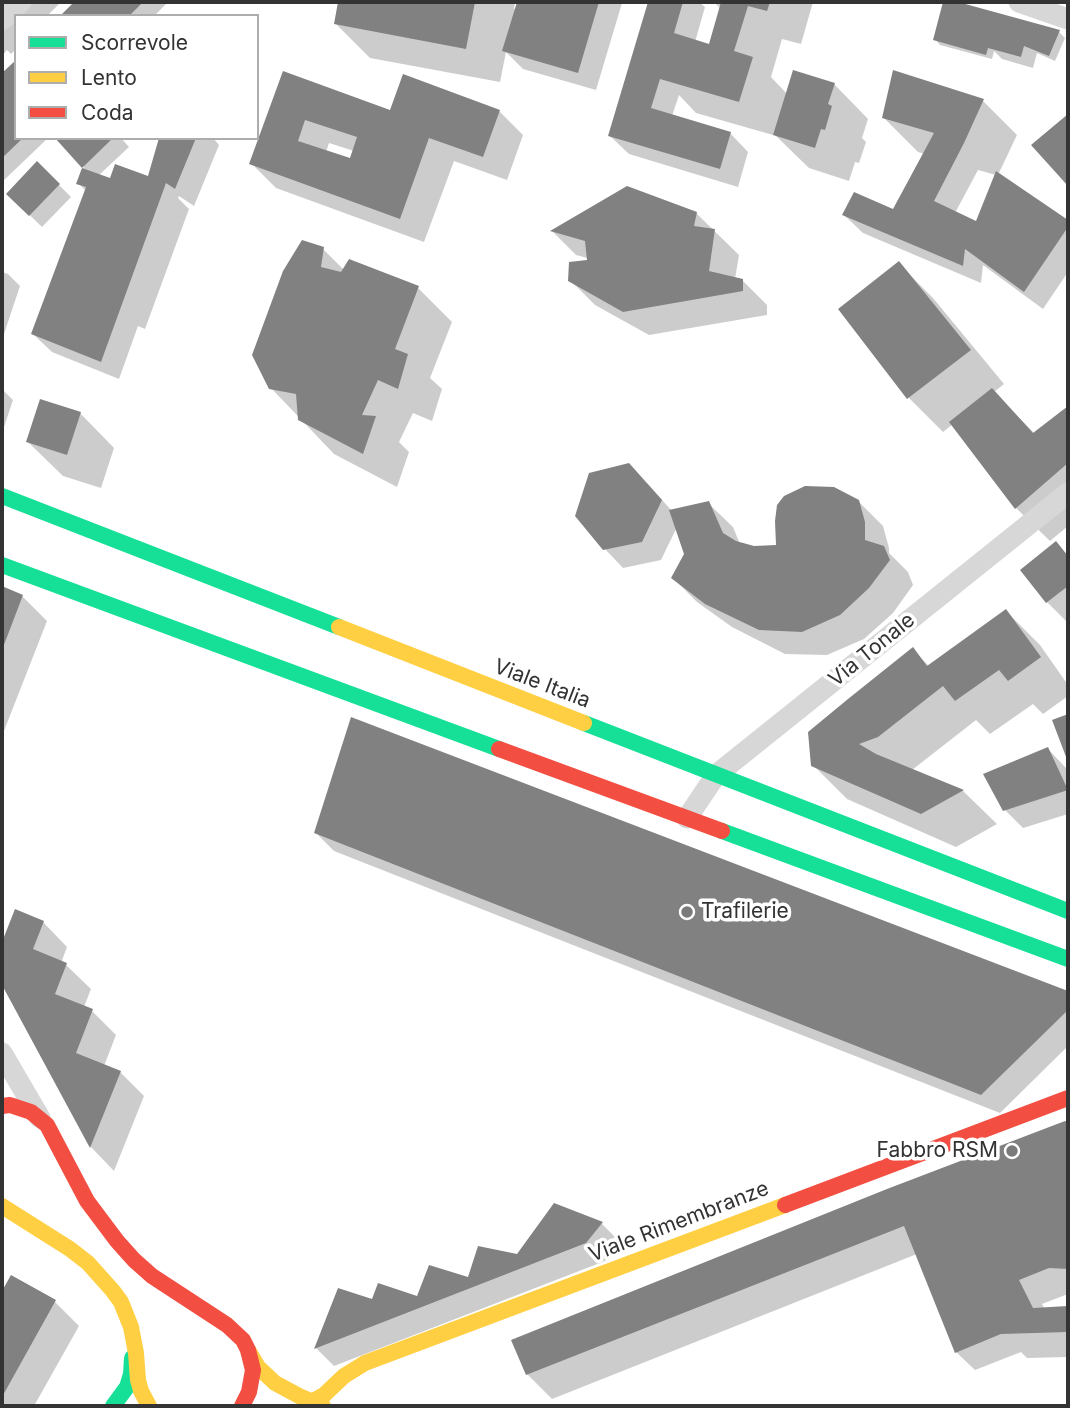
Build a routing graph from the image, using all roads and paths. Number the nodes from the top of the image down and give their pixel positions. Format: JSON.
{"nodes":[{"id":1,"x":21,"y":2,"type":"edge"},
{"id":2,"x":1019,"y":2,"type":"edge"},
{"id":3,"x":1068,"y":19,"type":"edge"},
{"id":4,"x":2,"y":20,"type":"edge"},
{"id":5,"x":1068,"y":493,"type":"edge"},
{"id":6,"x":2,"y":496,"type":"edge"},
{"id":7,"x":2,"y":565,"type":"edge"},
{"id":8,"x":716,"y":775,"type":"junction"},
{"id":9,"x":687,"y":818,"type":"junction"},
{"id":10,"x":1068,"y":911,"type":"edge"},
{"id":11,"x":1068,"y":959,"type":"edge"},
{"id":12,"x":2,"y":1053,"type":"edge"},
{"id":13,"x":2,"y":1060,"type":"edge"},
{"id":14,"x":2,"y":1088,"type":"edge"},
{"id":15,"x":1068,"y":1098,"type":"edge"},
{"id":16,"x":2,"y":1106,"type":"edge"},
{"id":17,"x":40,"y":1118,"type":"junction"},
{"id":18,"x":2,"y":1206,"type":"edge"},
{"id":19,"x":134,"y":1340,"type":"junction"},
{"id":20,"x":248,"y":1350,"type":"junction"},
{"id":21,"x":318,"y":1404,"type":"edge"},
{"id":22,"x":113,"y":1406,"type":"edge"},
{"id":23,"x":149,"y":1406,"type":"edge"},
{"id":24,"x":242,"y":1406,"type":"edge"}],
"edges":[{"from":1,"to":4,"type":"street"},
{"from":2,"to":3,"type":"street"},
{"from":5,"to":8,"type":"street","name":"Via Tonale"},
{"from":6,"to":8,"type":"main road","name":"Viale Italia"},
{"from":7,"to":9,"type":"main road"},
{"from":8,"to":9,"type":"street","name":"Via Tonale"},
{"from":8,"to":10,"type":"main road","name":"Viale Italia"},
{"from":9,"to":11,"type":"main road"},
{"from":12,"to":17,"type":"street"},
{"from":13,"to":14,"type":"street"},
{"from":15,"to":21,"type":"main road","name":"Viale Rimembranze"},
{"from":16,"to":17,"type":"main road"},
{"from":17,"to":20,"type":"main road"},
{"from":18,"to":19,"type":"main road"},
{"from":19,"to":22,"type":"main road"},
{"from":19,"to":23,"type":"main road"},
{"from":20,"to":21,"type":"main road"},
{"from":20,"to":24,"type":"main road"}]}
